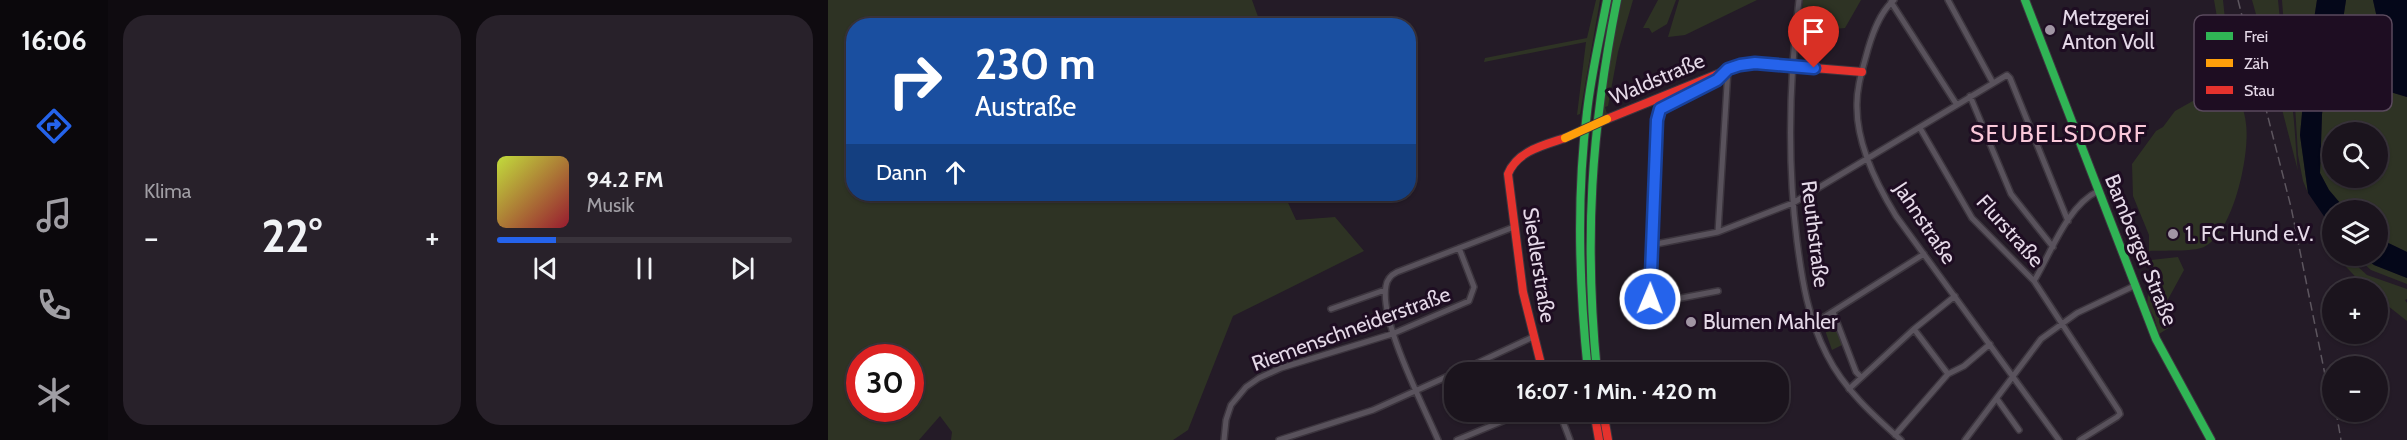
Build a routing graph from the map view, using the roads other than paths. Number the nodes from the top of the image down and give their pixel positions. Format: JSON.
{"nodes":[{"id":1,"x":1607,"y":0,"type":"edge"},
{"id":2,"x":1617,"y":0,"type":"edge"},
{"id":3,"x":1798,"y":0,"type":"edge"},
{"id":4,"x":1948,"y":0,"type":"edge"},
{"id":5,"x":2025,"y":0,"type":"edge"},
{"id":6,"x":1892,"y":1,"type":"edge"},
{"id":7,"x":1791,"y":66,"type":"junction"},
{"id":8,"x":1728,"y":69,"type":"junction"},
{"id":9,"x":1862,"y":72,"type":"junction"},
{"id":10,"x":1993,"y":82,"type":"junction"},
{"id":11,"x":1970,"y":96,"type":"junction"},
{"id":12,"x":1957,"y":105,"type":"junction"},
{"id":13,"x":1920,"y":128,"type":"junction"},
{"id":14,"x":1869,"y":159,"type":"junction"},
{"id":15,"x":1511,"y":164,"type":"joint"},
{"id":16,"x":2098,"y":191,"type":"junction"},
{"id":17,"x":1793,"y":203,"type":"junction"},
{"id":18,"x":2068,"y":221,"type":"junction"},
{"id":19,"x":1514,"y":227,"type":"junction"},
{"id":20,"x":1718,"y":232,"type":"junction"},
{"id":21,"x":1651,"y":245,"type":"junction"},
{"id":22,"x":2053,"y":247,"type":"junction"},
{"id":23,"x":1459,"y":248,"type":"junction"},
{"id":24,"x":1924,"y":254,"type":"junction"},
{"id":25,"x":2034,"y":281,"type":"junction"},
{"id":26,"x":2134,"y":286,"type":"junction"},
{"id":27,"x":1385,"y":290,"type":"junction"},
{"id":28,"x":1718,"y":291,"type":"dead end"},
{"id":29,"x":1955,"y":296,"type":"junction"},
{"id":30,"x":1331,"y":309,"type":"dead end"},
{"id":31,"x":1833,"y":312,"type":"junction"},
{"id":32,"x":2061,"y":323,"type":"junction"},
{"id":33,"x":1814,"y":324,"type":"junction"},
{"id":34,"x":1914,"y":329,"type":"junction"},
{"id":35,"x":1392,"y":334,"type":"junction"},
{"id":36,"x":1533,"y":337,"type":"junction"},
{"id":37,"x":1990,"y":344,"type":"junction"},
{"id":38,"x":1480,"y":362,"type":"edge"},
{"id":39,"x":1540,"y":362,"type":"edge"},
{"id":40,"x":1587,"y":362,"type":"edge"},
{"id":41,"x":1596,"y":362,"type":"edge"},
{"id":42,"x":1948,"y":374,"type":"junction"},
{"id":43,"x":2014,"y":375,"type":"junction"},
{"id":44,"x":1861,"y":377,"type":"junction"},
{"id":45,"x":1444,"y":379,"type":"edge"},
{"id":46,"x":1849,"y":389,"type":"junction"},
{"id":47,"x":1418,"y":391,"type":"junction"},
{"id":48,"x":1997,"y":399,"type":"junction"},
{"id":49,"x":1500,"y":422,"type":"edge"},
{"id":50,"x":1563,"y":422,"type":"edge"},
{"id":51,"x":1596,"y":422,"type":"edge"},
{"id":52,"x":1605,"y":422,"type":"edge"},
{"id":53,"x":2019,"y":430,"type":"dead end"},
{"id":54,"x":1895,"y":435,"type":"junction"},
{"id":55,"x":1224,"y":440,"type":"edge"},
{"id":56,"x":1279,"y":440,"type":"edge"},
{"id":57,"x":1438,"y":440,"type":"edge"},
{"id":58,"x":1457,"y":440,"type":"edge"},
{"id":59,"x":1570,"y":440,"type":"edge"},
{"id":60,"x":1599,"y":440,"type":"edge"},
{"id":61,"x":1608,"y":440,"type":"edge"},
{"id":62,"x":1901,"y":440,"type":"edge"},
{"id":63,"x":1965,"y":440,"type":"edge"},
{"id":64,"x":2059,"y":440,"type":"edge"},
{"id":65,"x":2080,"y":440,"type":"edge"},
{"id":66,"x":2211,"y":440,"type":"edge"}],
"edges":[{"from":1,"to":40,"type":"main road"},
{"from":2,"to":41,"type":"main road"},
{"from":3,"to":7,"type":"street","name":"Reuthstraße"},
{"from":4,"to":10,"type":"street"},
{"from":5,"to":16,"type":"main road","name":"Bamberger Straße"},
{"from":6,"to":9,"type":"street","name":"Jahnstraße"},
{"from":6,"to":12,"type":"street"},
{"from":7,"to":8,"type":"main road","name":"Waldstraße"},
{"from":7,"to":9,"type":"main road","name":"Waldstraße"},
{"from":7,"to":17,"type":"street","name":"Reuthstraße"},
{"from":8,"to":15,"type":"main road","name":"Waldstraße","bridge":true},
{"from":8,"to":20,"type":"street"},
{"from":8,"to":21,"type":"street"},
{"from":9,"to":14,"type":"street","name":"Jahnstraße"},
{"from":10,"to":11,"type":"street"},
{"from":10,"to":18,"type":"street"},
{"from":11,"to":12,"type":"street"},
{"from":11,"to":22,"type":"street"},
{"from":12,"to":13,"type":"street"},
{"from":13,"to":14,"type":"street"},
{"from":13,"to":25,"type":"street","name":"Flurstraße"},
{"from":14,"to":17,"type":"street"},
{"from":14,"to":24,"type":"street","name":"Jahnstraße"},
{"from":15,"to":19,"type":"main road","name":"Siedlerstraße"},
{"from":16,"to":18,"type":"street"},
{"from":16,"to":26,"type":"main road","name":"Bamberger Straße"},
{"from":17,"to":20,"type":"street"},
{"from":17,"to":33,"type":"street","name":"Reuthstraße"},
{"from":18,"to":22,"type":"street"},
{"from":19,"to":23,"type":"street"},
{"from":19,"to":36,"type":"main road","name":"Siedlerstraße"},
{"from":20,"to":21,"type":"street"},
{"from":21,"to":28,"type":"street"},
{"from":22,"to":25,"type":"street"},
{"from":23,"to":27,"type":"street"},
{"from":23,"to":35,"type":"street","name":"Riemenschneiderstraße"},
{"from":24,"to":29,"type":"street","name":"Jahnstraße"},
{"from":24,"to":31,"type":"street"},
{"from":25,"to":32,"type":"street","name":"Flurstraße"},
{"from":26,"to":32,"type":"street"},
{"from":26,"to":66,"type":"main road","name":"Bamberger Straße"},
{"from":27,"to":30,"type":"street"},
{"from":27,"to":35,"type":"street"},
{"from":29,"to":34,"type":"street"},
{"from":29,"to":37,"type":"street","name":"Jahnstraße"},
{"from":31,"to":33,"type":"street"},
{"from":31,"to":44,"type":"street"},
{"from":32,"to":43,"type":"street"},
{"from":32,"to":65,"type":"street","name":"Flurstraße"},
{"from":33,"to":46,"type":"street","name":"Reuthstraße"},
{"from":34,"to":42,"type":"street"},
{"from":34,"to":44,"type":"street"},
{"from":35,"to":47,"type":"street"},
{"from":35,"to":55,"type":"street","name":"Riemenschneiderstraße"},
{"from":36,"to":38,"type":"street"},
{"from":36,"to":39,"type":"main road","name":"Siedlerstraße"},
{"from":37,"to":42,"type":"street"},
{"from":37,"to":43,"type":"street","name":"Jahnstraße"},
{"from":42,"to":54,"type":"street"},
{"from":43,"to":48,"type":"street"},
{"from":43,"to":64,"type":"street","name":"Jahnstraße"},
{"from":44,"to":46,"type":"street"},
{"from":45,"to":47,"type":"street"},
{"from":46,"to":54,"type":"street","name":"Reuthstraße"},
{"from":47,"to":56,"type":"street"},
{"from":47,"to":57,"type":"street"},
{"from":48,"to":53,"type":"street"},
{"from":48,"to":63,"type":"street"},
{"from":49,"to":58,"type":"street"},
{"from":50,"to":59,"type":"street"},
{"from":51,"to":60,"type":"main road"},
{"from":52,"to":61,"type":"main road"},
{"from":54,"to":62,"type":"street","name":"Reuthstraße"}]}
